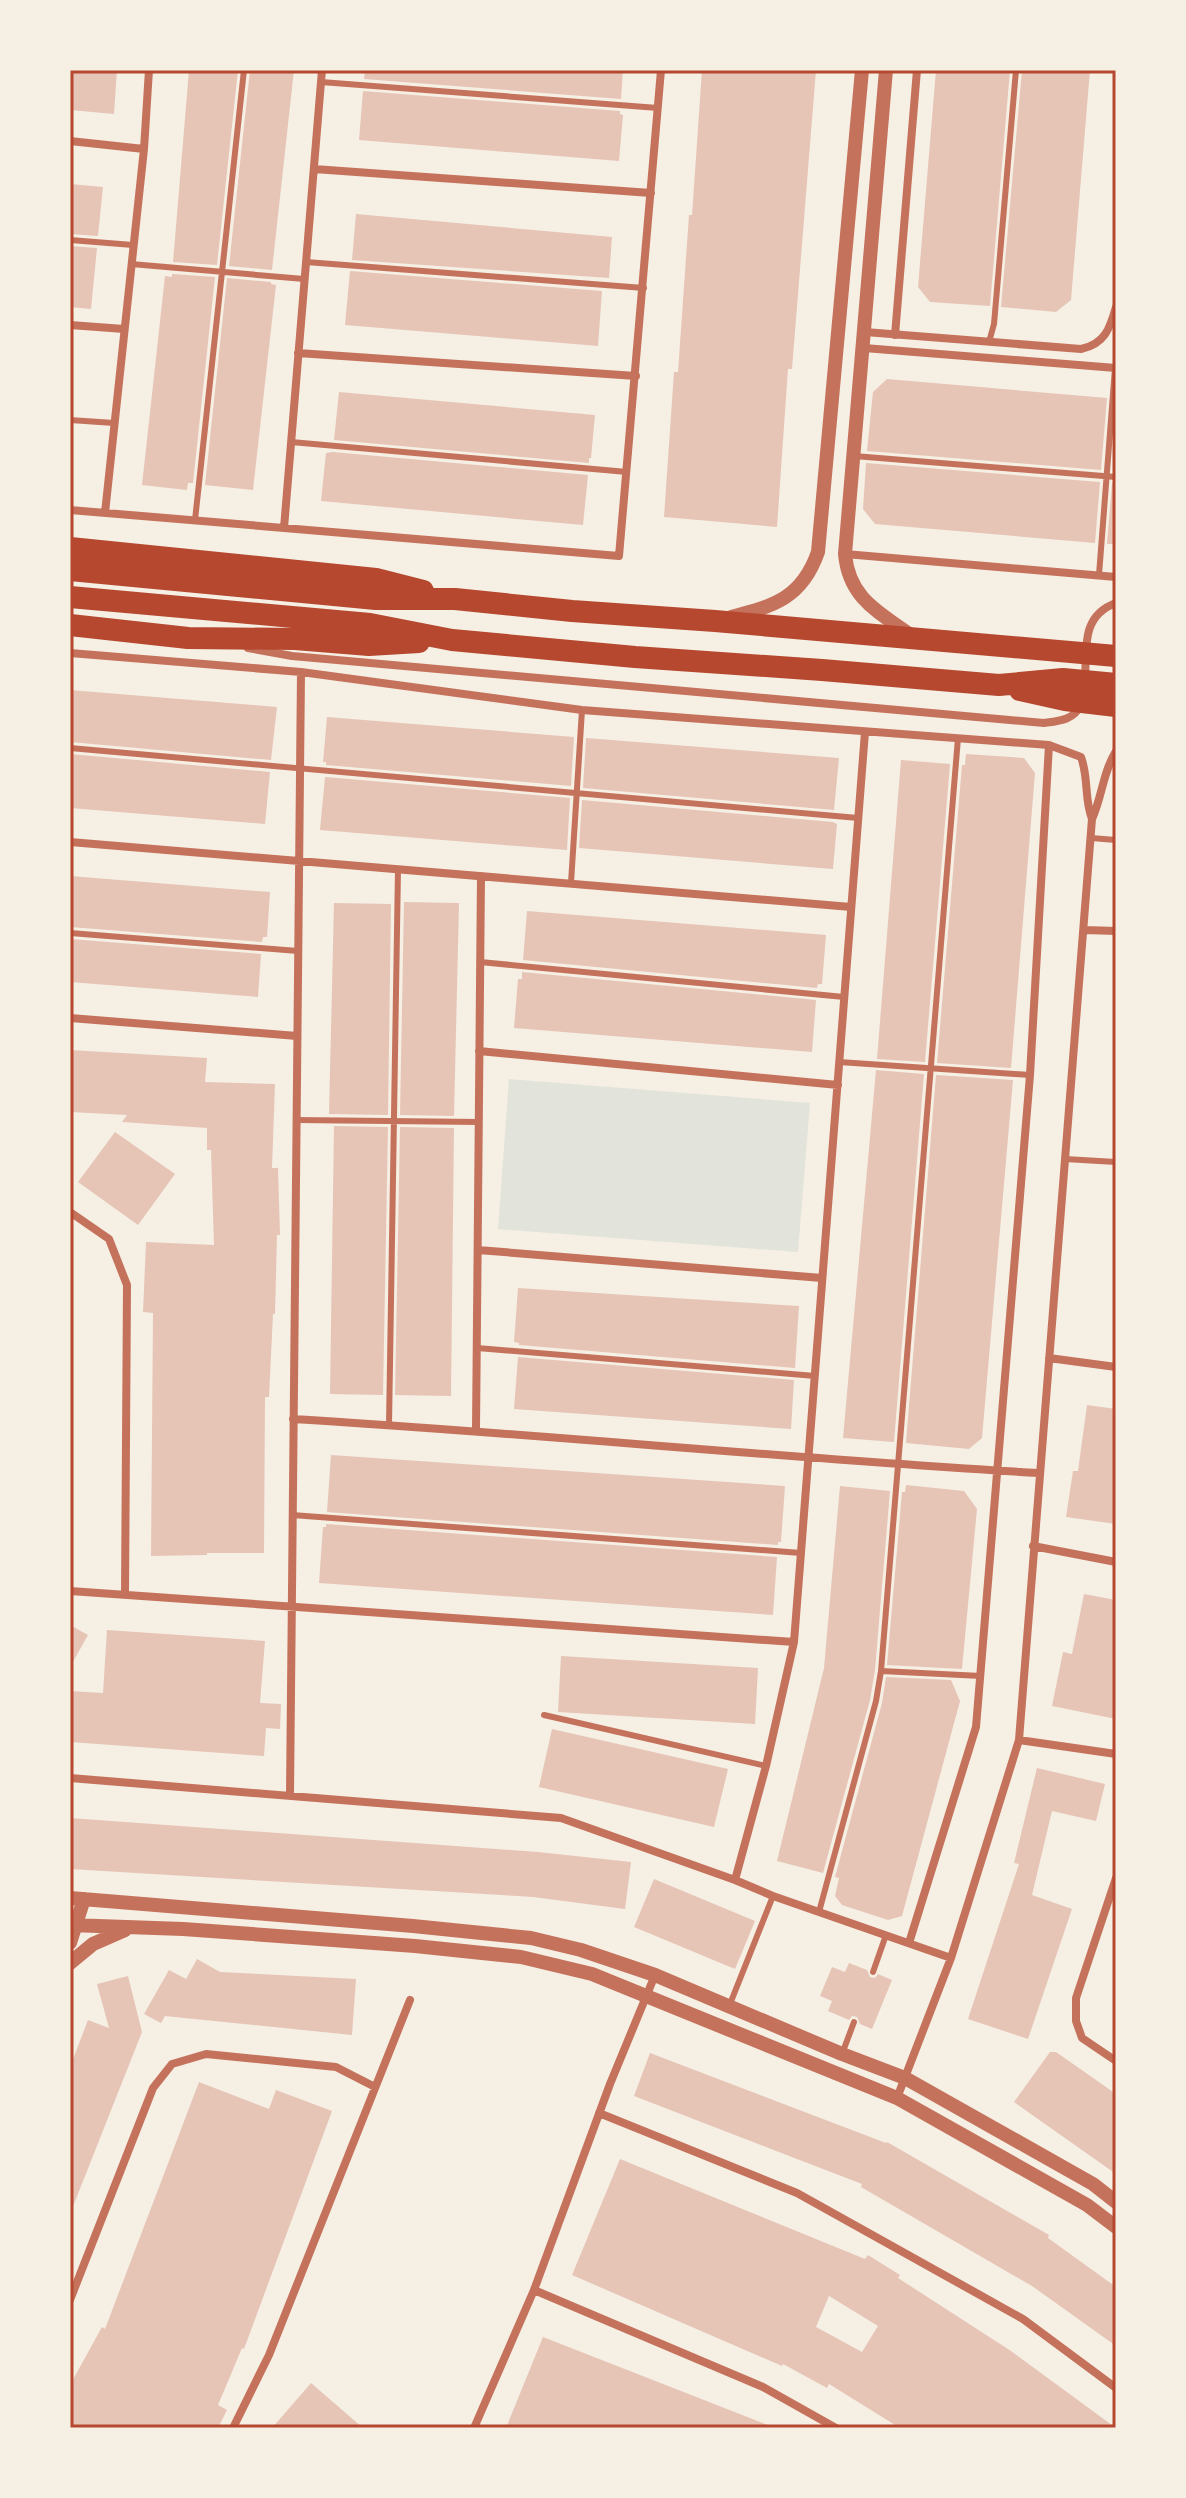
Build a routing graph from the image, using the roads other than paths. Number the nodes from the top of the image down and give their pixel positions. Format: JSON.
{"nodes":[{"id":1,"x":149,"y":70,"type":"edge"},
{"id":2,"x":244,"y":70,"type":"edge"},
{"id":3,"x":322,"y":70,"type":"edge"},
{"id":4,"x":661,"y":70,"type":"edge"},
{"id":5,"x":862,"y":70,"type":"edge"},
{"id":6,"x":886,"y":70,"type":"edge"},
{"id":7,"x":917,"y":70,"type":"edge"},
{"id":8,"x":1016,"y":70,"type":"edge"},
{"id":9,"x":321,"y":82,"type":"junction"},
{"id":10,"x":658,"y":108,"type":"junction"},
{"id":11,"x":70,"y":141,"type":"edge"},
{"id":12,"x":144,"y":149,"type":"junction"},
{"id":13,"x":314,"y":169,"type":"junction"},
{"id":14,"x":651,"y":193,"type":"junction"},
{"id":15,"x":70,"y":240,"type":"edge"},
{"id":16,"x":133,"y":245,"type":"junction"},
{"id":17,"x":306,"y":262,"type":"junction"},
{"id":18,"x":131,"y":264,"type":"junction"},
{"id":19,"x":222,"y":273,"type":"junction"},
{"id":20,"x":304,"y":279,"type":"junction"},
{"id":21,"x":644,"y":288,"type":"junction"},
{"id":22,"x":1116,"y":307,"type":"edge"},
{"id":23,"x":70,"y":325,"type":"edge"},
{"id":24,"x":124,"y":329,"type":"junction"},
{"id":25,"x":865,"y":332,"type":"junction"},
{"id":26,"x":895,"y":335,"type":"junction"},
{"id":27,"x":989,"y":342,"type":"junction"},
{"id":28,"x":864,"y":348,"type":"junction"},
{"id":29,"x":298,"y":353,"type":"junction"},
{"id":30,"x":1115,"y":368,"type":"edge"},
{"id":31,"x":636,"y":376,"type":"junction"},
{"id":32,"x":70,"y":420,"type":"edge"},
{"id":33,"x":114,"y":423,"type":"junction"},
{"id":34,"x":291,"y":442,"type":"junction"},
{"id":35,"x":854,"y":456,"type":"junction"},
{"id":36,"x":627,"y":472,"type":"junction"},
{"id":37,"x":1106,"y":476,"type":"junction"},
{"id":38,"x":1116,"y":477,"type":"edge"},
{"id":39,"x":70,"y":510,"type":"edge"},
{"id":40,"x":105,"y":513,"type":"junction"},
{"id":41,"x":195,"y":520,"type":"junction"},
{"id":42,"x":284,"y":528,"type":"junction"},
{"id":43,"x":70,"y":548,"type":"edge"},
{"id":44,"x":845,"y":554,"type":"junction"},
{"id":45,"x":70,"y":570,"type":"edge"},
{"id":46,"x":1099,"y":575,"type":"junction"},
{"id":47,"x":1116,"y":577,"type":"edge"},
{"id":48,"x":70,"y":597,"type":"edge"},
{"id":49,"x":455,"y":599,"type":"junction"},
{"id":50,"x":1116,"y":603,"type":"edge"},
{"id":51,"x":715,"y":621,"type":"junction"},
{"id":52,"x":70,"y":625,"type":"edge"},
{"id":53,"x":188,"y":638,"type":"junction"},
{"id":54,"x":916,"y":638,"type":"junction"},
{"id":55,"x":452,"y":640,"type":"junction"},
{"id":56,"x":70,"y":653,"type":"edge"},
{"id":57,"x":1116,"y":656,"type":"edge"},
{"id":58,"x":301,"y":672,"type":"junction"},
{"id":59,"x":1116,"y":684,"type":"edge"},
{"id":60,"x":999,"y":685,"type":"junction"},
{"id":61,"x":1116,"y":706,"type":"edge"},
{"id":62,"x":582,"y":710,"type":"junction"},
{"id":63,"x":865,"y":732,"type":"junction"},
{"id":64,"x":958,"y":738,"type":"junction"},
{"id":65,"x":1049,"y":745,"type":"junction"},
{"id":66,"x":70,"y":748,"type":"edge"},
{"id":67,"x":1116,"y":751,"type":"edge"},
{"id":68,"x":300,"y":768,"type":"junction"},
{"id":69,"x":577,"y":793,"type":"junction"},
{"id":70,"x":858,"y":818,"type":"junction"},
{"id":71,"x":1092,"y":819,"type":"junction"},
{"id":72,"x":1091,"y":838,"type":"junction"},
{"id":73,"x":1116,"y":840,"type":"edge"},
{"id":74,"x":70,"y":842,"type":"edge"},
{"id":75,"x":299,"y":861,"type":"junction"},
{"id":76,"x":398,"y":869,"type":"junction"},
{"id":77,"x":481,"y":876,"type":"junction"},
{"id":78,"x":571,"y":883,"type":"junction"},
{"id":79,"x":851,"y":907,"type":"junction"},
{"id":80,"x":1085,"y":930,"type":"junction"},
{"id":81,"x":1116,"y":931,"type":"edge"},
{"id":82,"x":70,"y":933,"type":"edge"},
{"id":83,"x":298,"y":951,"type":"junction"},
{"id":84,"x":480,"y":962,"type":"junction"},
{"id":85,"x":844,"y":997,"type":"junction"},
{"id":86,"x":70,"y":1018,"type":"edge"},
{"id":87,"x":297,"y":1036,"type":"junction"},
{"id":88,"x":479,"y":1051,"type":"junction"},
{"id":89,"x":839,"y":1062,"type":"junction"},
{"id":90,"x":931,"y":1068,"type":"junction"},
{"id":91,"x":1030,"y":1075,"type":"junction"},
{"id":92,"x":838,"y":1085,"type":"junction"},
{"id":93,"x":296,"y":1120,"type":"junction"},
{"id":94,"x":393,"y":1121,"type":"junction"},
{"id":95,"x":479,"y":1122,"type":"junction"},
{"id":96,"x":1065,"y":1159,"type":"junction"},
{"id":97,"x":1116,"y":1162,"type":"edge"},
{"id":98,"x":70,"y":1212,"type":"edge"},
{"id":99,"x":478,"y":1250,"type":"junction"},
{"id":100,"x":822,"y":1278,"type":"junction"},
{"id":101,"x":477,"y":1348,"type":"junction"},
{"id":102,"x":1049,"y":1358,"type":"junction"},
{"id":103,"x":1116,"y":1367,"type":"edge"},
{"id":104,"x":815,"y":1376,"type":"junction"},
{"id":105,"x":293,"y":1419,"type":"junction"},
{"id":106,"x":389,"y":1425,"type":"junction"},
{"id":107,"x":476,"y":1430,"type":"junction"},
{"id":108,"x":808,"y":1457,"type":"junction"},
{"id":109,"x":898,"y":1463,"type":"junction"},
{"id":110,"x":999,"y":1471,"type":"junction"},
{"id":111,"x":1039,"y":1473,"type":"junction"},
{"id":112,"x":292,"y":1515,"type":"junction"},
{"id":113,"x":1033,"y":1546,"type":"junction"},
{"id":114,"x":801,"y":1553,"type":"junction"},
{"id":115,"x":1116,"y":1562,"type":"edge"},
{"id":116,"x":70,"y":1591,"type":"edge"},
{"id":117,"x":125,"y":1594,"type":"junction"},
{"id":118,"x":292,"y":1606,"type":"junction"},
{"id":119,"x":794,"y":1642,"type":"junction"},
{"id":120,"x":881,"y":1671,"type":"junction"},
{"id":121,"x":981,"y":1676,"type":"junction"},
{"id":122,"x":544,"y":1715,"type":"dead end"},
{"id":123,"x":1019,"y":1740,"type":"junction"},
{"id":124,"x":1116,"y":1754,"type":"edge"},
{"id":125,"x":766,"y":1766,"type":"junction"},
{"id":126,"x":70,"y":1778,"type":"edge"},
{"id":127,"x":290,"y":1794,"type":"junction"},
{"id":128,"x":1116,"y":1878,"type":"edge"},
{"id":129,"x":735,"y":1880,"type":"junction"},
{"id":130,"x":773,"y":1896,"type":"junction"},
{"id":131,"x":77,"y":1898,"type":"edge"},
{"id":132,"x":819,"y":1912,"type":"junction"},
{"id":133,"x":73,"y":1925,"type":"edge"},
{"id":134,"x":132,"y":1927,"type":"junction"},
{"id":135,"x":886,"y":1935,"type":"junction"},
{"id":136,"x":70,"y":1943,"type":"edge"},
{"id":137,"x":909,"y":1943,"type":"junction"},
{"id":138,"x":951,"y":1958,"type":"junction"},
{"id":139,"x":70,"y":1963,"type":"edge"},
{"id":140,"x":873,"y":1972,"type":"dead end"},
{"id":141,"x":655,"y":1975,"type":"junction"},
{"id":142,"x":647,"y":1997,"type":"junction"},
{"id":143,"x":410,"y":2000,"type":"dead end"},
{"id":144,"x":729,"y":2006,"type":"junction"},
{"id":145,"x":854,"y":2022,"type":"dead end"},
{"id":146,"x":842,"y":2054,"type":"junction"},
{"id":147,"x":1116,"y":2061,"type":"edge"},
{"id":148,"x":905,"y":2078,"type":"junction"},
{"id":149,"x":375,"y":2087,"type":"junction"},
{"id":150,"x":897,"y":2098,"type":"junction"},
{"id":151,"x":599,"y":2113,"type":"junction"},
{"id":152,"x":1116,"y":2202,"type":"edge"},
{"id":153,"x":1116,"y":2227,"type":"edge"},
{"id":154,"x":534,"y":2290,"type":"junction"},
{"id":155,"x":70,"y":2300,"type":"edge"},
{"id":156,"x":1116,"y":2388,"type":"edge"},
{"id":157,"x":233,"y":2428,"type":"edge"},
{"id":158,"x":474,"y":2428,"type":"edge"},
{"id":159,"x":836,"y":2428,"type":"edge"}],
"edges":[{"from":1,"to":12,"type":"street"},
{"from":2,"to":19,"type":"lane"},
{"from":3,"to":9,"type":"street"},
{"from":4,"to":10,"type":"street"},
{"from":5,"to":51,"type":"street"},
{"from":6,"to":25,"type":"street"},
{"from":7,"to":26,"type":"street"},
{"from":8,"to":27,"type":"lane"},
{"from":9,"to":10,"type":"lane"},
{"from":9,"to":13,"type":"street"},
{"from":10,"to":14,"type":"street"},
{"from":11,"to":12,"type":"street"},
{"from":12,"to":16,"type":"street"},
{"from":13,"to":14,"type":"street"},
{"from":13,"to":17,"type":"street"},
{"from":14,"to":21,"type":"street"},
{"from":15,"to":16,"type":"lane"},
{"from":16,"to":18,"type":"street"},
{"from":17,"to":20,"type":"street"},
{"from":17,"to":21,"type":"lane"},
{"from":18,"to":19,"type":"lane"},
{"from":18,"to":24,"type":"street"},
{"from":19,"to":20,"type":"lane"},
{"from":19,"to":41,"type":"lane"},
{"from":20,"to":29,"type":"street"},
{"from":21,"to":31,"type":"street"},
{"from":22,"to":27,"type":"street"},
{"from":23,"to":24,"type":"street"},
{"from":24,"to":33,"type":"street"},
{"from":25,"to":26,"type":"street"},
{"from":25,"to":28,"type":"street"},
{"from":26,"to":27,"type":"street"},
{"from":28,"to":30,"type":"street"},
{"from":28,"to":35,"type":"street"},
{"from":29,"to":31,"type":"street"},
{"from":29,"to":34,"type":"street"},
{"from":30,"to":37,"type":"lane"},
{"from":31,"to":36,"type":"street"},
{"from":32,"to":33,"type":"lane"},
{"from":33,"to":40,"type":"street"},
{"from":34,"to":36,"type":"lane"},
{"from":34,"to":42,"type":"street"},
{"from":35,"to":37,"type":"lane"},
{"from":35,"to":44,"type":"street"},
{"from":36,"to":42,"type":"street"},
{"from":37,"to":38,"type":"lane"},
{"from":37,"to":46,"type":"lane"},
{"from":39,"to":40,"type":"street"},
{"from":40,"to":41,"type":"street"},
{"from":41,"to":42,"type":"street"},
{"from":43,"to":49,"type":"highway"},
{"from":44,"to":46,"type":"street"},
{"from":44,"to":54,"type":"street"},
{"from":45,"to":49,"type":"highway"},
{"from":46,"to":47,"type":"street"},
{"from":48,"to":55,"type":"highway"},
{"from":49,"to":51,"type":"highway"},
{"from":50,"to":53,"type":"street"},
{"from":51,"to":54,"type":"highway"},
{"from":52,"to":53,"type":"highway"},
{"from":53,"to":55,"type":"highway"},
{"from":54,"to":57,"type":"highway"},
{"from":55,"to":60,"type":"highway"},
{"from":56,"to":58,"type":"street"},
{"from":58,"to":62,"type":"street"},
{"from":58,"to":68,"type":"street"},
{"from":59,"to":60,"type":"highway"},
{"from":60,"to":61,"type":"highway"},
{"from":62,"to":63,"type":"street"},
{"from":62,"to":69,"type":"lane"},
{"from":63,"to":64,"type":"street"},
{"from":63,"to":70,"type":"street"},
{"from":64,"to":65,"type":"street"},
{"from":64,"to":90,"type":"lane"},
{"from":65,"to":71,"type":"street"},
{"from":65,"to":91,"type":"street"},
{"from":66,"to":68,"type":"lane"},
{"from":67,"to":71,"type":"street"},
{"from":68,"to":69,"type":"lane"},
{"from":68,"to":75,"type":"street"},
{"from":69,"to":70,"type":"lane"},
{"from":69,"to":78,"type":"lane"},
{"from":70,"to":79,"type":"street"},
{"from":71,"to":72,"type":"street"},
{"from":72,"to":73,"type":"lane"},
{"from":72,"to":80,"type":"street"},
{"from":74,"to":75,"type":"street"},
{"from":75,"to":76,"type":"street"},
{"from":75,"to":83,"type":"street"},
{"from":76,"to":77,"type":"street"},
{"from":76,"to":94,"type":"lane"},
{"from":77,"to":78,"type":"street"},
{"from":77,"to":84,"type":"street"},
{"from":78,"to":79,"type":"street"},
{"from":79,"to":85,"type":"street"},
{"from":80,"to":81,"type":"street"},
{"from":80,"to":96,"type":"street"},
{"from":82,"to":83,"type":"lane"},
{"from":83,"to":87,"type":"street"},
{"from":84,"to":85,"type":"lane"},
{"from":84,"to":88,"type":"street"},
{"from":85,"to":89,"type":"street"},
{"from":86,"to":87,"type":"street"},
{"from":87,"to":93,"type":"street"},
{"from":88,"to":92,"type":"street"},
{"from":88,"to":95,"type":"street"},
{"from":89,"to":90,"type":"lane"},
{"from":89,"to":92,"type":"street"},
{"from":90,"to":91,"type":"lane"},
{"from":90,"to":109,"type":"lane"},
{"from":91,"to":110,"type":"street"},
{"from":92,"to":100,"type":"street"},
{"from":93,"to":94,"type":"lane"},
{"from":93,"to":105,"type":"street"},
{"from":94,"to":95,"type":"lane"},
{"from":94,"to":106,"type":"lane"},
{"from":95,"to":99,"type":"street"},
{"from":96,"to":97,"type":"lane"},
{"from":96,"to":102,"type":"street"},
{"from":98,"to":117,"type":"street"},
{"from":99,"to":100,"type":"street"},
{"from":99,"to":101,"type":"street"},
{"from":100,"to":104,"type":"street"},
{"from":101,"to":104,"type":"lane"},
{"from":101,"to":107,"type":"street"},
{"from":102,"to":103,"type":"street"},
{"from":102,"to":111,"type":"street"},
{"from":104,"to":108,"type":"street"},
{"from":105,"to":106,"type":"street"},
{"from":105,"to":112,"type":"street"},
{"from":106,"to":107,"type":"street"},
{"from":107,"to":108,"type":"street"},
{"from":108,"to":109,"type":"street"},
{"from":108,"to":114,"type":"street"},
{"from":109,"to":110,"type":"street"},
{"from":109,"to":120,"type":"lane"},
{"from":110,"to":111,"type":"street"},
{"from":110,"to":121,"type":"street"},
{"from":111,"to":113,"type":"street"},
{"from":112,"to":114,"type":"lane"},
{"from":112,"to":118,"type":"street"},
{"from":113,"to":115,"type":"street"},
{"from":113,"to":123,"type":"street"},
{"from":114,"to":119,"type":"street"},
{"from":116,"to":117,"type":"street"},
{"from":117,"to":118,"type":"street"},
{"from":118,"to":119,"type":"street"},
{"from":118,"to":127,"type":"street"},
{"from":119,"to":125,"type":"street"},
{"from":120,"to":121,"type":"lane"},
{"from":120,"to":132,"type":"lane"},
{"from":121,"to":137,"type":"street"},
{"from":122,"to":125,"type":"lane"},
{"from":123,"to":124,"type":"street"},
{"from":123,"to":138,"type":"street"},
{"from":125,"to":129,"type":"street"},
{"from":126,"to":127,"type":"street"},
{"from":127,"to":129,"type":"street"},
{"from":128,"to":147,"type":"street"},
{"from":129,"to":130,"type":"street"},
{"from":130,"to":132,"type":"street"},
{"from":130,"to":144,"type":"lane"},
{"from":131,"to":133,"type":"street"},
{"from":131,"to":141,"type":"street"},
{"from":132,"to":135,"type":"street"},
{"from":133,"to":134,"type":"street"},
{"from":133,"to":136,"type":"street"},
{"from":134,"to":139,"type":"street"},
{"from":134,"to":142,"type":"street"},
{"from":135,"to":137,"type":"street"},
{"from":135,"to":140,"type":"lane"},
{"from":137,"to":138,"type":"street"},
{"from":138,"to":148,"type":"street"},
{"from":141,"to":142,"type":"street"},
{"from":141,"to":144,"type":"street"},
{"from":142,"to":150,"type":"street"},
{"from":142,"to":151,"type":"street"},
{"from":143,"to":149,"type":"street"},
{"from":144,"to":146,"type":"street"},
{"from":145,"to":146,"type":"lane"},
{"from":146,"to":148,"type":"street"},
{"from":148,"to":150,"type":"street"},
{"from":148,"to":152,"type":"street"},
{"from":149,"to":155,"type":"street"},
{"from":149,"to":157,"type":"street"},
{"from":150,"to":153,"type":"street"},
{"from":151,"to":154,"type":"street"},
{"from":151,"to":156,"type":"street"},
{"from":154,"to":158,"type":"street"},
{"from":154,"to":159,"type":"street"}]}
